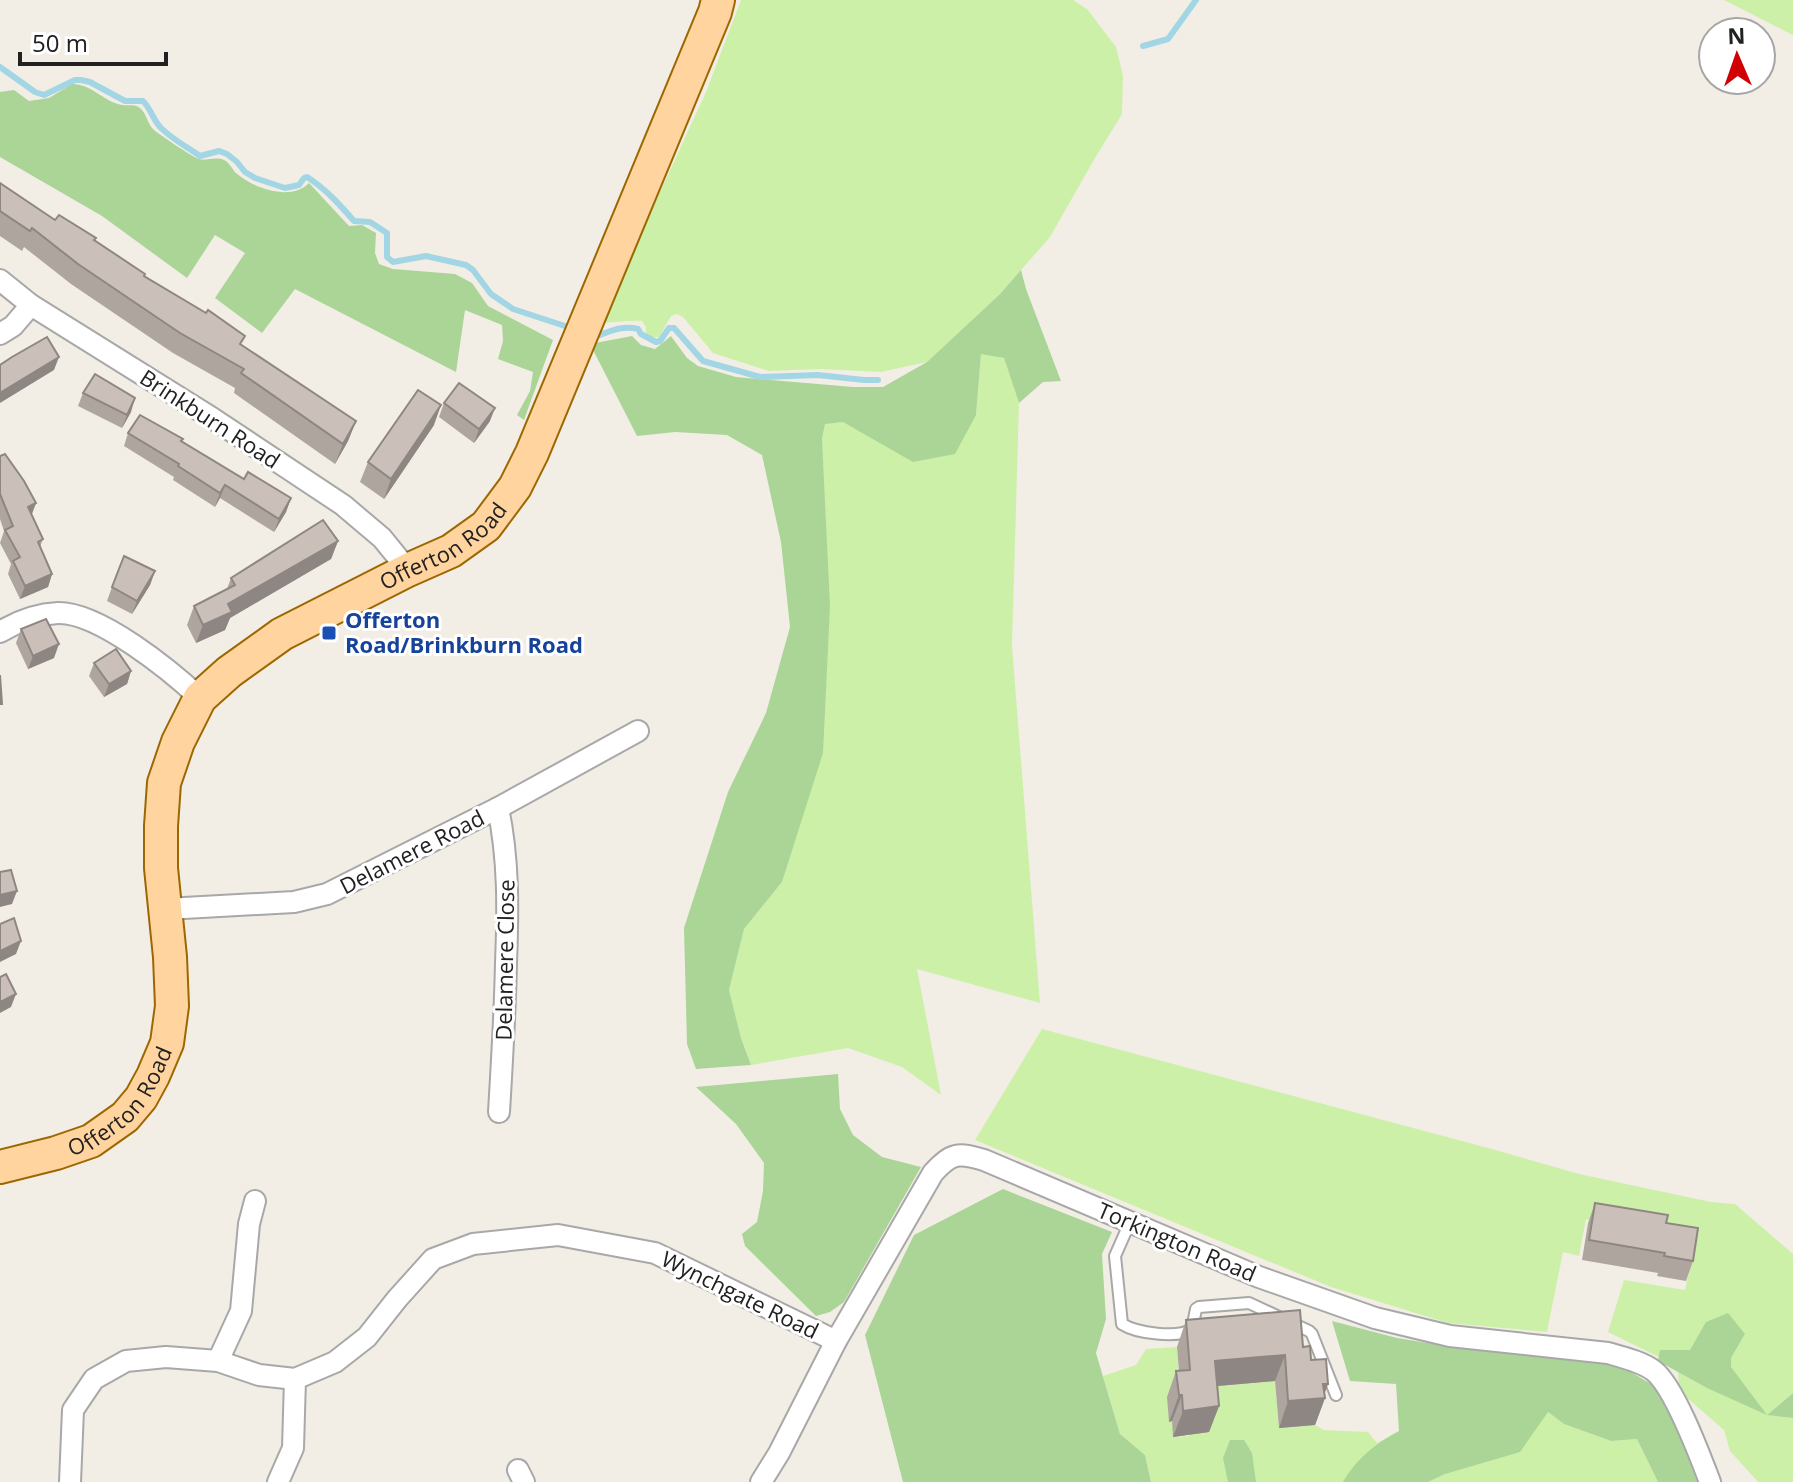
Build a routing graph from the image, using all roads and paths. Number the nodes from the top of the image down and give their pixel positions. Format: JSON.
{"nodes":[{"id":1,"x":718,"y":0,"type":"edge"},
{"id":2,"x":0,"y":280,"type":"edge"},
{"id":3,"x":31,"y":305,"type":"junction"},
{"id":4,"x":0,"y":334,"type":"edge"},
{"id":5,"x":408,"y":570,"type":"junction"},
{"id":6,"x":0,"y":632,"type":"edge"},
{"id":7,"x":200,"y":698,"type":"junction"},
{"id":8,"x":638,"y":731,"type":"dead end"},
{"id":9,"x":498,"y":808,"type":"junction"},
{"id":10,"x":166,"y":909,"type":"junction"},
{"id":11,"x":499,"y":1112,"type":"dead end"},
{"id":12,"x":0,"y":1167,"type":"edge"},
{"id":13,"x":255,"y":1201,"type":"dead end"},
{"id":14,"x":1130,"y":1222,"type":"junction"},
{"id":15,"x":836,"y":1341,"type":"junction"},
{"id":16,"x":218,"y":1361,"type":"junction"},
{"id":17,"x":295,"y":1379,"type":"junction"},
{"id":18,"x":1336,"y":1395,"type":"dead end"},
{"id":19,"x":770,"y":1479,"type":"edge"},
{"id":20,"x":70,"y":1482,"type":"edge"},
{"id":21,"x":278,"y":1482,"type":"edge"},
{"id":22,"x":1710,"y":1482,"type":"edge"}],
"edges":[{"from":1,"to":5,"type":"main road","name":"Offerton Road"},
{"from":2,"to":3,"type":"street","name":"Brinkburn Road"},
{"from":3,"to":4,"type":"street"},
{"from":3,"to":5,"type":"street","name":"Brinkburn Road"},
{"from":5,"to":7,"type":"main road","name":"Offerton Road"},
{"from":6,"to":7,"type":"street"},
{"from":7,"to":10,"type":"main road","name":"Offerton Road"},
{"from":8,"to":9,"type":"street","name":"Delamere Road"},
{"from":9,"to":10,"type":"street","name":"Delamere Road"},
{"from":9,"to":11,"type":"street","name":"Delamere Close"},
{"from":10,"to":12,"type":"main road","name":"Offerton Road"},
{"from":13,"to":16,"type":"street"},
{"from":14,"to":15,"type":"street","name":"Torkington Road"},
{"from":14,"to":18,"type":"lane"},
{"from":14,"to":22,"type":"street","name":"Torkington Road"},
{"from":15,"to":17,"type":"street","name":"Wynchgate Road"},
{"from":15,"to":19,"type":"street","name":"Torkington Road"},
{"from":16,"to":17,"type":"street"},
{"from":16,"to":20,"type":"street"},
{"from":17,"to":21,"type":"street"}]}
